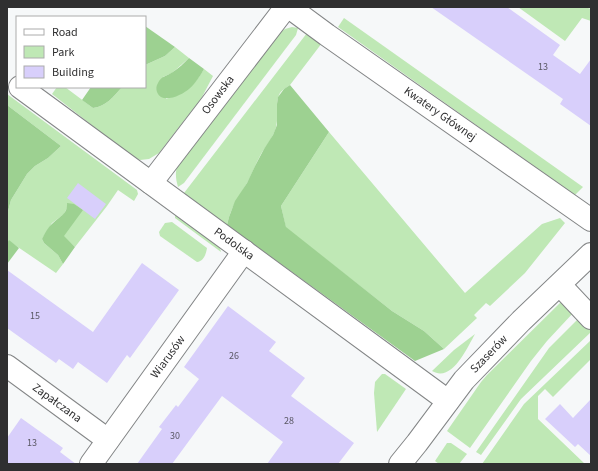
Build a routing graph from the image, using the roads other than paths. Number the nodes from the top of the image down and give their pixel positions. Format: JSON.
{"nodes":[{"id":1,"x":286,"y":7,"type":"edge"},
{"id":2,"x":289,"y":7,"type":"edge"},
{"id":3,"x":7,"y":77,"type":"edge"},
{"id":4,"x":16,"y":84,"type":"edge"},
{"id":5,"x":21,"y":88,"type":"edge"},
{"id":6,"x":151,"y":183,"type":"junction"},
{"id":7,"x":591,"y":220,"type":"edge"},
{"id":8,"x":244,"y":251,"type":"junction"},
{"id":9,"x":591,"y":254,"type":"edge"},
{"id":10,"x":560,"y":285,"type":"junction"},
{"id":11,"x":591,"y":318,"type":"edge"},
{"id":12,"x":7,"y":366,"type":"edge"},
{"id":13,"x":448,"y":401,"type":"junction"},
{"id":14,"x":108,"y":440,"type":"junction"},
{"id":15,"x":91,"y":464,"type":"edge"},
{"id":16,"x":400,"y":464,"type":"edge"}],
"edges":[{"from":1,"to":6,"type":"street","name":"Osowska"},
{"from":2,"to":7,"type":"street","name":"Kwatery Głównej"},
{"from":3,"to":4,"type":"street"},
{"from":5,"to":6,"type":"street","name":"Podolska"},
{"from":6,"to":8,"type":"street","name":"Podolska"},
{"from":8,"to":13,"type":"street","name":"Podolska"},
{"from":8,"to":14,"type":"street","name":"Wiarusów"},
{"from":9,"to":10,"type":"street","name":"Szaserów"},
{"from":10,"to":11,"type":"street"},
{"from":10,"to":13,"type":"street","name":"Szaserów"},
{"from":12,"to":14,"type":"street","name":"Zapałczana"},
{"from":13,"to":16,"type":"street","name":"Szaserów"},
{"from":14,"to":15,"type":"street","name":"Wiarusów"}]}
